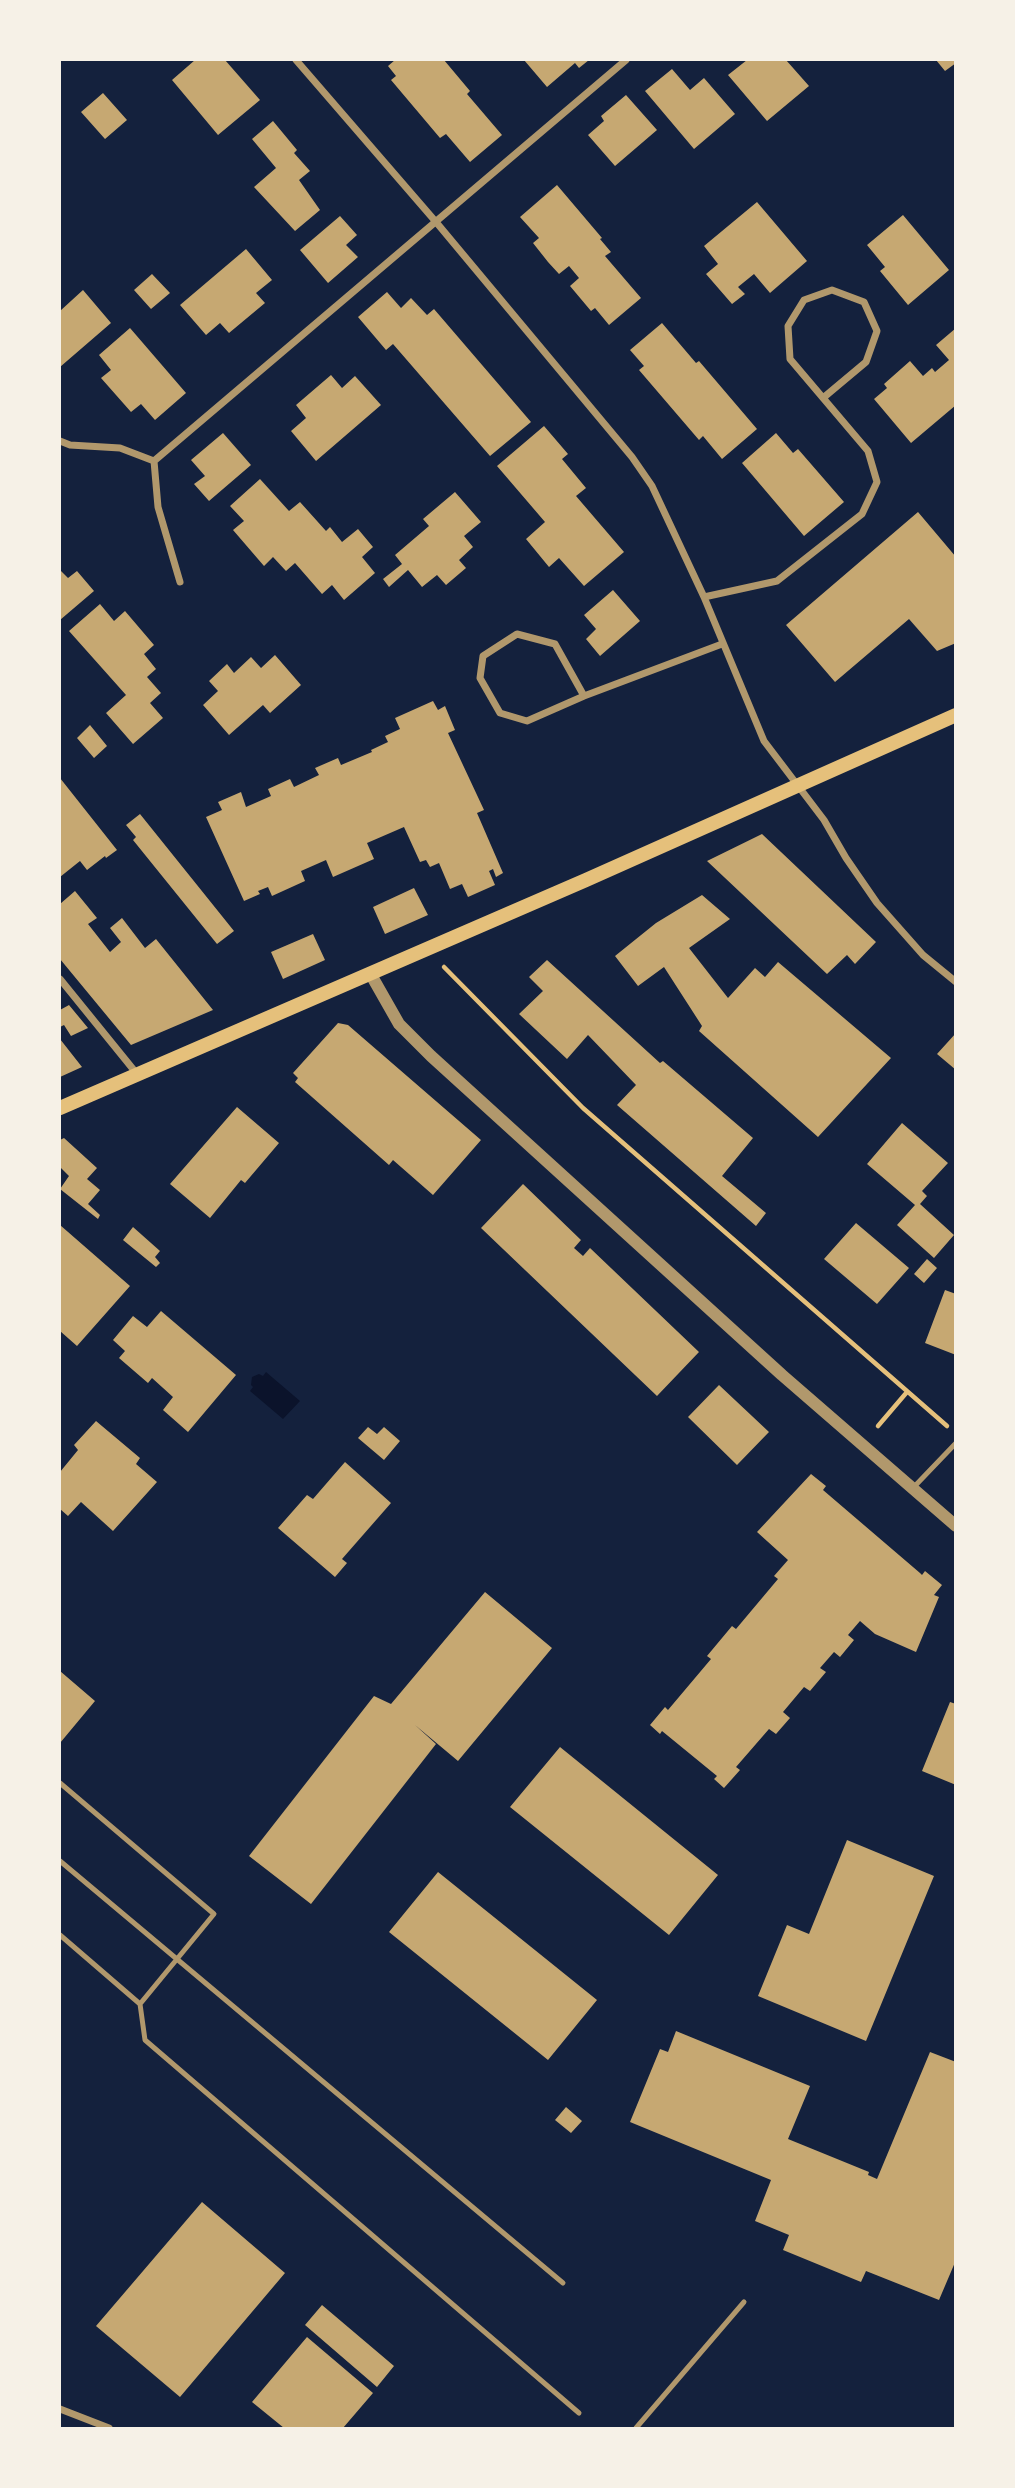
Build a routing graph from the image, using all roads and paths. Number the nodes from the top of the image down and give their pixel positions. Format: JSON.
{"nodes":[{"id":1,"x":296,"y":60,"type":"edge"},
{"id":2,"x":625,"y":60,"type":"edge"},
{"id":3,"x":436,"y":222,"type":"junction"},
{"id":4,"x":823,"y":398,"type":"junction"},
{"id":5,"x":60,"y":441,"type":"edge"},
{"id":6,"x":154,"y":461,"type":"junction"},
{"id":7,"x":180,"y":582,"type":"dead end"},
{"id":8,"x":704,"y":597,"type":"junction"},
{"id":9,"x":722,"y":643,"type":"junction"},
{"id":10,"x":584,"y":695,"type":"junction"},
{"id":11,"x":956,"y":715,"type":"edge"},
{"id":12,"x":797,"y":785,"type":"junction"},
{"id":13,"x":427,"y":948,"type":"junction"},
{"id":14,"x":370,"y":972,"type":"junction"},
{"id":15,"x":60,"y":979,"type":"edge"},
{"id":16,"x":956,"y":982,"type":"edge"},
{"id":17,"x":137,"y":1074,"type":"junction"},
{"id":18,"x":60,"y":1108,"type":"edge"},
{"id":19,"x":907,"y":1392,"type":"junction"},
{"id":20,"x":956,"y":1433,"type":"edge"},
{"id":21,"x":956,"y":1443,"type":"edge"},
{"id":22,"x":863,"y":1446,"type":"junction"},
{"id":23,"x":912,"y":1489,"type":"junction"},
{"id":24,"x":956,"y":1526,"type":"edge"},
{"id":25,"x":60,"y":1783,"type":"edge"},
{"id":26,"x":60,"y":1861,"type":"edge"},
{"id":27,"x":60,"y":1935,"type":"edge"},
{"id":28,"x":177,"y":1959,"type":"junction"},
{"id":29,"x":140,"y":2004,"type":"junction"},
{"id":30,"x":563,"y":2283,"type":"dead end"},
{"id":31,"x":744,"y":2302,"type":"dead end"},
{"id":32,"x":60,"y":2409,"type":"edge"},
{"id":33,"x":579,"y":2413,"type":"dead end"},
{"id":34,"x":109,"y":2428,"type":"edge"},
{"id":35,"x":636,"y":2428,"type":"edge"}],
"edges":[{"from":1,"to":3,"type":"street"},
{"from":2,"to":3,"type":"street"},
{"from":3,"to":6,"type":"street"},
{"from":3,"to":8,"type":"street"},
{"from":4,"to":4,"type":"street"},
{"from":4,"to":8,"type":"street"},
{"from":5,"to":6,"type":"street"},
{"from":6,"to":7,"type":"street"},
{"from":8,"to":9,"type":"street"},
{"from":9,"to":10,"type":"street"},
{"from":9,"to":12,"type":"street"},
{"from":10,"to":10,"type":"street"},
{"from":11,"to":12,"type":"main road"},
{"from":12,"to":13,"type":"main road"},
{"from":12,"to":16,"type":"street"},
{"from":13,"to":14,"type":"main road"},
{"from":13,"to":19,"type":"path"},
{"from":14,"to":17,"type":"main road"},
{"from":14,"to":22,"type":"street"},
{"from":15,"to":17,"type":"street"},
{"from":17,"to":18,"type":"main road"},
{"from":19,"to":20,"type":"path"},
{"from":19,"to":22,"type":"path"},
{"from":21,"to":23,"type":"lane"},
{"from":22,"to":23,"type":"street"},
{"from":23,"to":24,"type":"street"},
{"from":25,"to":28,"type":"lane"},
{"from":26,"to":28,"type":"lane"},
{"from":27,"to":29,"type":"lane"},
{"from":28,"to":29,"type":"lane"},
{"from":28,"to":30,"type":"lane"},
{"from":29,"to":33,"type":"lane"},
{"from":31,"to":35,"type":"lane"},
{"from":32,"to":34,"type":"street"}]}
